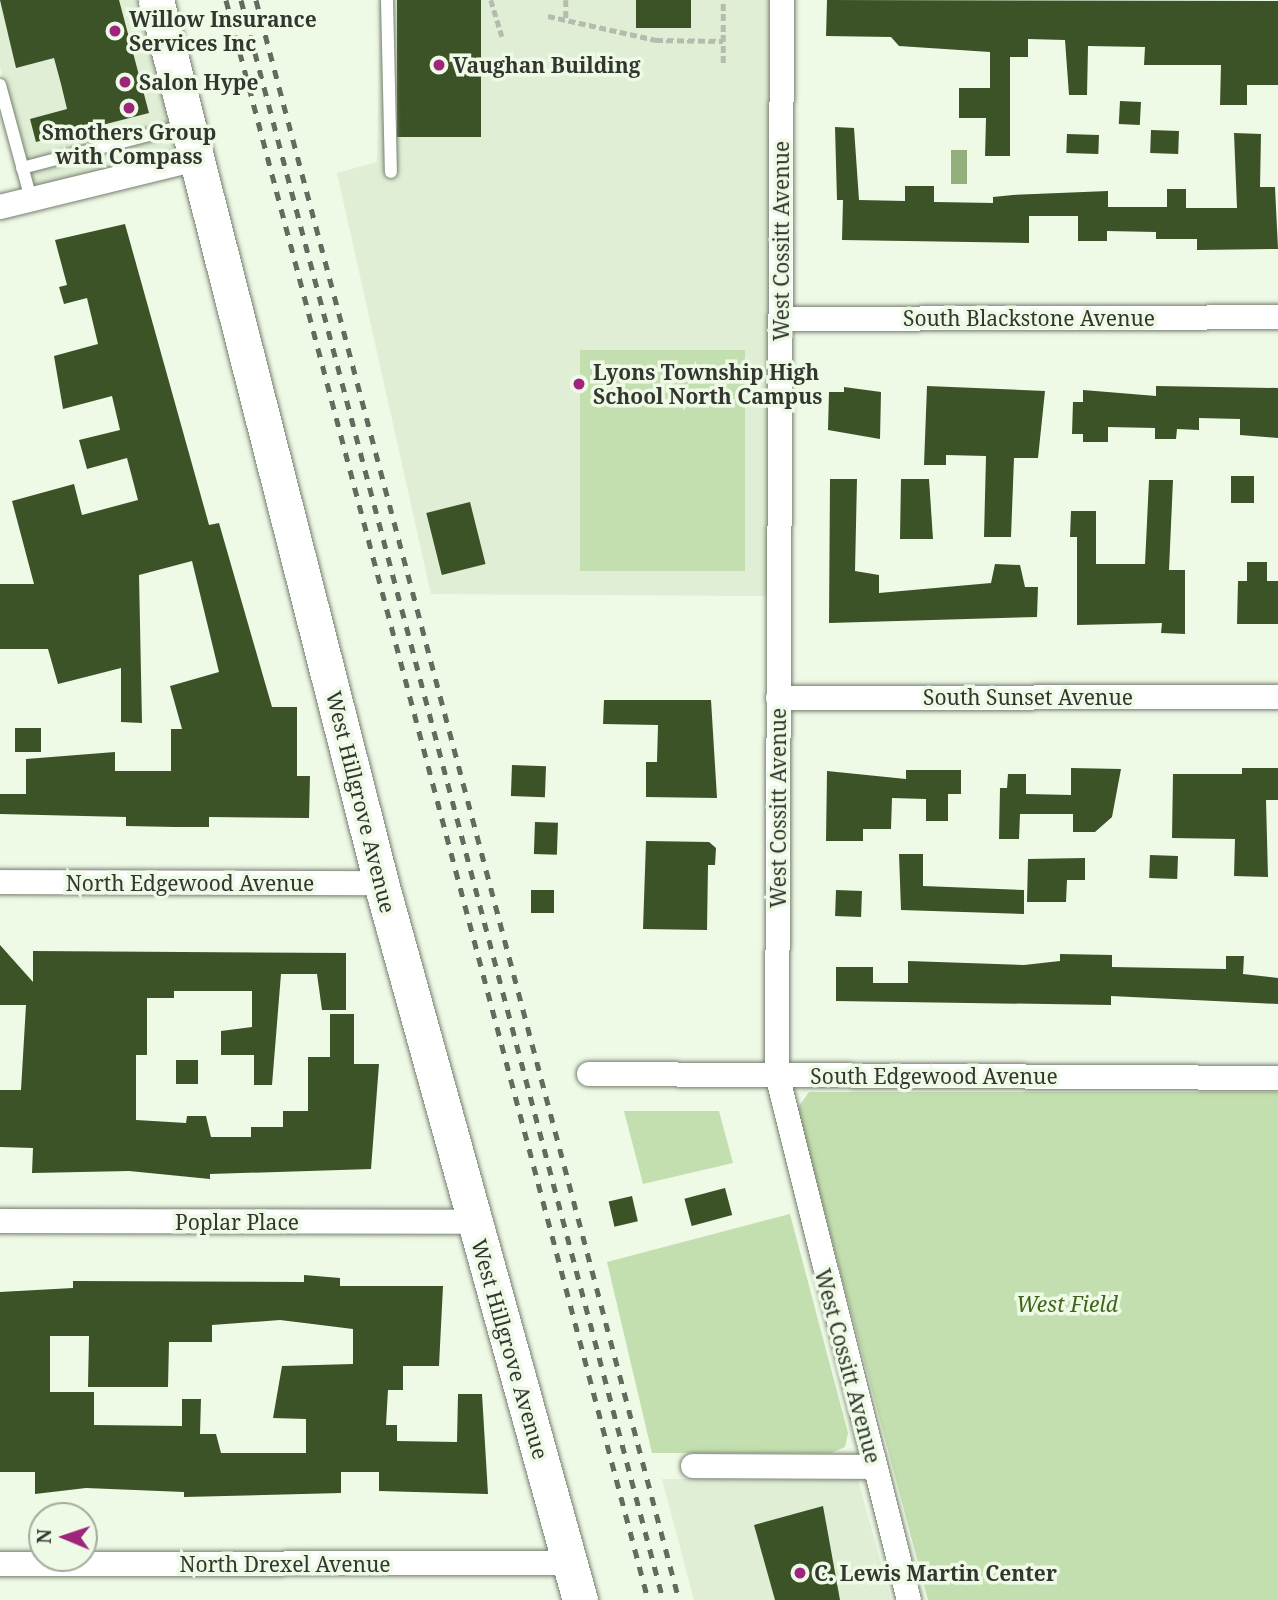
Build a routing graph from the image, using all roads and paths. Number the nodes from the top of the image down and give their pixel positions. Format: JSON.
{"nodes":[{"id":1,"x":156,"y":0,"type":"edge"},
{"id":2,"x":387,"y":0,"type":"edge"},
{"id":3,"x":491,"y":0,"type":"edge"},
{"id":4,"x":566,"y":0,"type":"edge"},
{"id":5,"x":723,"y":0,"type":"edge"},
{"id":6,"x":782,"y":0,"type":"edge"},
{"id":7,"x":548,"y":16,"type":"dead end"},
{"id":8,"x":566,"y":20,"type":"junction"},
{"id":9,"x":502,"y":36,"type":"dead end"},
{"id":10,"x":723,"y":41,"type":"junction"},
{"id":11,"x":723,"y":63,"type":"dead end"},
{"id":12,"x":0,"y":85,"type":"edge"},
{"id":13,"x":189,"y":124,"type":"junction"},
{"id":14,"x":197,"y":159,"type":"junction"},
{"id":15,"x":22,"y":168,"type":"junction"},
{"id":16,"x":391,"y":172,"type":"dead end"},
{"id":17,"x":31,"y":200,"type":"junction"},
{"id":18,"x":0,"y":207,"type":"edge"},
{"id":19,"x":1278,"y":317,"type":"edge"},
{"id":20,"x":780,"y":319,"type":"junction"},
{"id":21,"x":1278,"y":697,"type":"edge"},
{"id":22,"x":778,"y":698,"type":"junction"},
{"id":23,"x":0,"y":883,"type":"edge"},
{"id":24,"x":381,"y":883,"type":"junction"},
{"id":25,"x":589,"y":1074,"type":"dead end"},
{"id":26,"x":776,"y":1075,"type":"junction"},
{"id":27,"x":1278,"y":1078,"type":"edge"},
{"id":28,"x":0,"y":1221,"type":"edge"},
{"id":29,"x":474,"y":1222,"type":"junction"},
{"id":30,"x":692,"y":1466,"type":"dead end"},
{"id":31,"x":874,"y":1467,"type":"junction"},
{"id":32,"x":570,"y":1563,"type":"junction"},
{"id":33,"x":0,"y":1564,"type":"edge"},
{"id":34,"x":580,"y":1600,"type":"edge"},
{"id":35,"x":909,"y":1600,"type":"edge"}],
"edges":[{"from":1,"to":13,"type":"street","name":"West Hillgrove Avenue"},
{"from":2,"to":16,"type":"lane"},
{"from":3,"to":9,"type":"path"},
{"from":4,"to":8,"type":"path"},
{"from":5,"to":10,"type":"path"},
{"from":6,"to":20,"type":"street","name":"West Cossitt Avenue"},
{"from":7,"to":8,"type":"path"},
{"from":8,"to":10,"type":"path"},
{"from":10,"to":11,"type":"path"},
{"from":12,"to":15,"type":"lane"},
{"from":13,"to":14,"type":"street","name":"West Hillgrove Avenue"},
{"from":13,"to":15,"type":"lane"},
{"from":14,"to":17,"type":"street"},
{"from":14,"to":24,"type":"street","name":"West Hillgrove Avenue"},
{"from":15,"to":17,"type":"lane"},
{"from":17,"to":18,"type":"street"},
{"from":19,"to":20,"type":"street","name":"South Blackstone Avenue"},
{"from":20,"to":22,"type":"street","name":"West Cossitt Avenue"},
{"from":21,"to":22,"type":"street","name":"South Sunset Avenue"},
{"from":22,"to":26,"type":"street","name":"West Cossitt Avenue"},
{"from":23,"to":24,"type":"street","name":"North Edgewood Avenue"},
{"from":24,"to":29,"type":"street","name":"West Hillgrove Avenue"},
{"from":25,"to":26,"type":"street","name":"South Edgewood Avenue"},
{"from":26,"to":27,"type":"street","name":"South Edgewood Avenue"},
{"from":26,"to":31,"type":"street","name":"West Cossitt Avenue"},
{"from":28,"to":29,"type":"street","name":"Poplar Place"},
{"from":29,"to":32,"type":"street","name":"West Hillgrove Avenue"},
{"from":30,"to":31,"type":"street"},
{"from":31,"to":35,"type":"street","name":"West Cossitt Avenue"},
{"from":32,"to":33,"type":"street","name":"North Drexel Avenue"},
{"from":32,"to":34,"type":"street","name":"West Hillgrove Avenue"}]}
